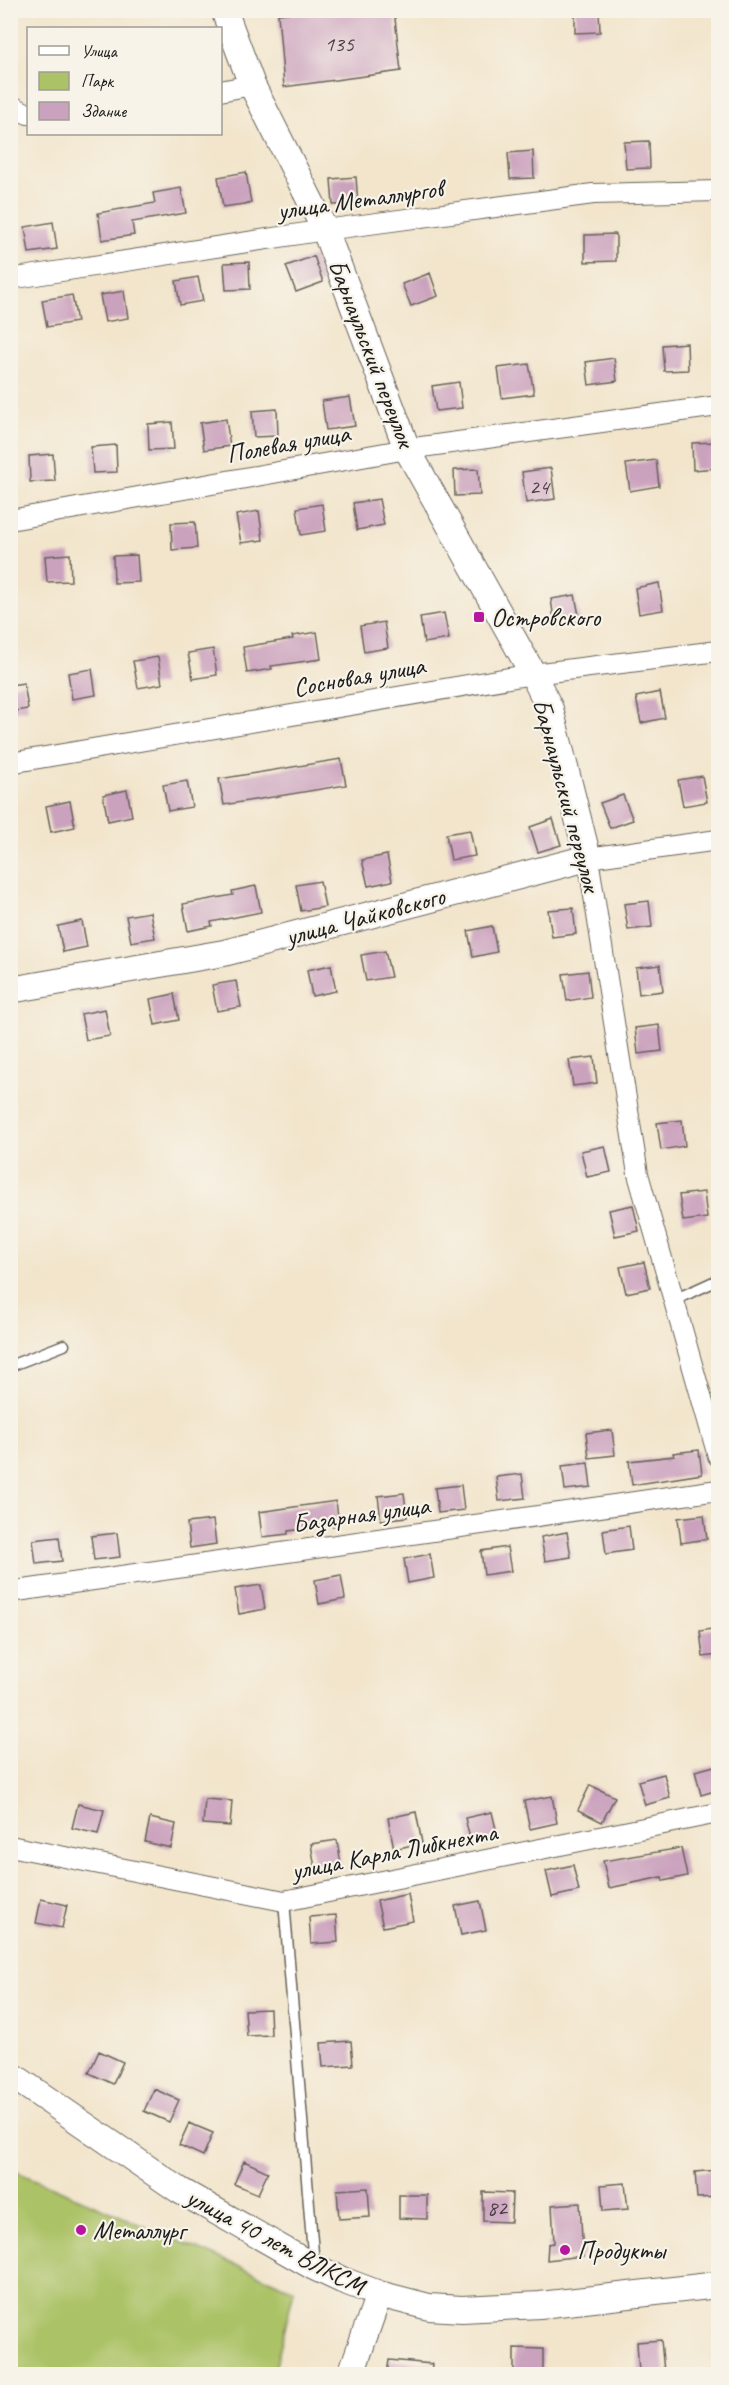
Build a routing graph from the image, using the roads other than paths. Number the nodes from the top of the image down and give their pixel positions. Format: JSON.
{"nodes":[{"id":1,"x":226,"y":11,"type":"edge"},
{"id":2,"x":252,"y":85,"type":"junction"},
{"id":3,"x":222,"y":91,"type":"edge"},
{"id":4,"x":10,"y":105,"type":"edge"},
{"id":5,"x":27,"y":114,"type":"edge"},
{"id":6,"x":718,"y":191,"type":"edge"},
{"id":7,"x":325,"y":230,"type":"junction"},
{"id":8,"x":10,"y":279,"type":"edge"},
{"id":9,"x":718,"y":406,"type":"edge"},
{"id":10,"x":407,"y":449,"type":"junction"},
{"id":11,"x":10,"y":520,"type":"edge"},
{"id":12,"x":718,"y":651,"type":"edge"},
{"id":13,"x":533,"y":674,"type":"junction"},
{"id":14,"x":10,"y":763,"type":"edge"},
{"id":15,"x":718,"y":840,"type":"edge"},
{"id":16,"x":588,"y":858,"type":"junction"},
{"id":17,"x":10,"y":990,"type":"edge"},
{"id":18,"x":718,"y":1280,"type":"edge"},
{"id":19,"x":674,"y":1300,"type":"junction"},
{"id":20,"x":64,"y":1345,"type":"dead end"},
{"id":21,"x":10,"y":1366,"type":"edge"},
{"id":22,"x":718,"y":1456,"type":"edge"},
{"id":23,"x":718,"y":1490,"type":"edge"},
{"id":24,"x":10,"y":1592,"type":"edge"},
{"id":25,"x":718,"y":1813,"type":"edge"},
{"id":26,"x":10,"y":1846,"type":"edge"},
{"id":27,"x":284,"y":1901,"type":"junction"},
{"id":28,"x":10,"y":2074,"type":"edge"},
{"id":29,"x":314,"y":2266,"type":"junction"},
{"id":30,"x":718,"y":2285,"type":"edge"},
{"id":31,"x":379,"y":2294,"type":"junction"},
{"id":32,"x":351,"y":2374,"type":"edge"}],
"edges":[{"from":1,"to":2,"type":"street","name":"Барнаульский переулок"},
{"from":2,"to":3,"type":"street"},
{"from":2,"to":7,"type":"street","name":"Барнаульский переулок"},
{"from":4,"to":5,"type":"street"},
{"from":6,"to":7,"type":"street","name":"улица Металлургов"},
{"from":7,"to":8,"type":"street","name":"улица Металлургов"},
{"from":7,"to":10,"type":"street","name":"Барнаульский переулок"},
{"from":9,"to":10,"type":"street","name":"Полевая улица"},
{"from":10,"to":11,"type":"street","name":"Полевая улица"},
{"from":10,"to":13,"type":"street","name":"Барнаульский переулок"},
{"from":12,"to":13,"type":"street","name":"Сосновая улица"},
{"from":13,"to":14,"type":"street","name":"Сосновая улица"},
{"from":13,"to":16,"type":"street","name":"Барнаульский переулок"},
{"from":15,"to":16,"type":"street","name":"улица Чайковского"},
{"from":16,"to":17,"type":"street","name":"улица Чайковского"},
{"from":16,"to":19,"type":"street","name":"Барнаульский переулок"},
{"from":18,"to":19,"type":"lane"},
{"from":19,"to":22,"type":"street","name":"Барнаульский переулок"},
{"from":20,"to":21,"type":"lane"},
{"from":23,"to":24,"type":"street","name":"Базарная улица"},
{"from":25,"to":27,"type":"street","name":"улица Карла Либкнехта"},
{"from":26,"to":27,"type":"street","name":"улица Карла Либкнехта"},
{"from":27,"to":29,"type":"lane"},
{"from":28,"to":29,"type":"street","name":"улица 40 лет ВЛКСМ"},
{"from":29,"to":31,"type":"street","name":"улица 40 лет ВЛКСМ"},
{"from":30,"to":31,"type":"street","name":"улица 40 лет ВЛКСМ"},
{"from":31,"to":32,"type":"street"}]}
